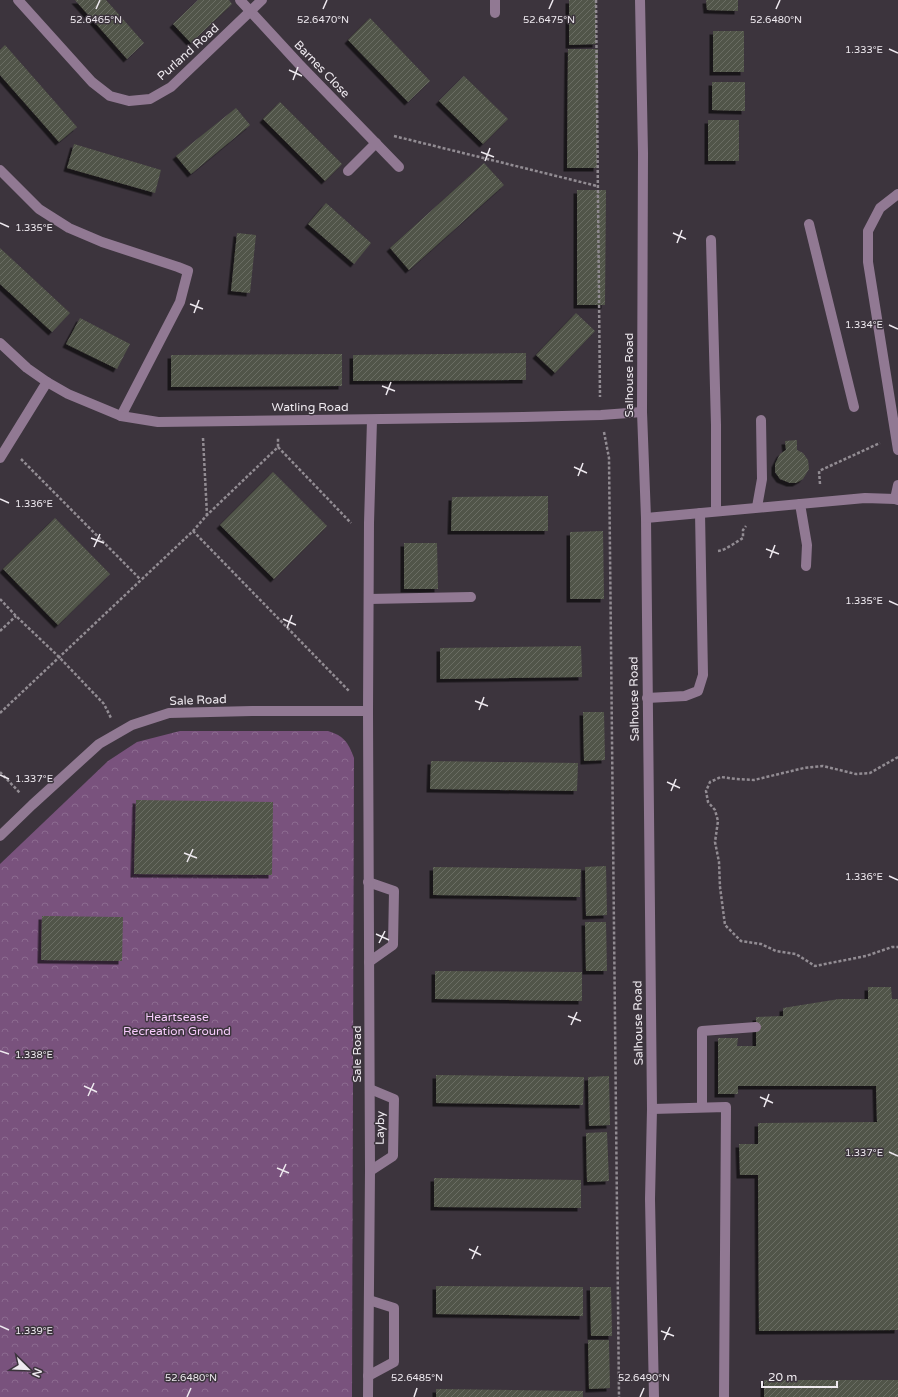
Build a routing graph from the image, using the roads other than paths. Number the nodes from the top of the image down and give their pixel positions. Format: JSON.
{"nodes":[{"id":1,"x":18,"y":0,"type":"edge"},
{"id":2,"x":240,"y":0,"type":"edge"},
{"id":3,"x":262,"y":0,"type":"edge"},
{"id":4,"x":495,"y":0,"type":"edge"},
{"id":5,"x":640,"y":0,"type":"edge"},
{"id":6,"x":250,"y":12,"type":"junction"},
{"id":7,"x":495,"y":13,"type":"dead end"},
{"id":8,"x":376,"y":143,"type":"junction"},
{"id":9,"x":399,"y":167,"type":"dead end"},
{"id":10,"x":0,"y":170,"type":"edge"},
{"id":11,"x":348,"y":171,"type":"dead end"},
{"id":12,"x":898,"y":194,"type":"edge"},
{"id":13,"x":808,"y":224,"type":"dead end"},
{"id":14,"x":711,"y":240,"type":"dead end"},
{"id":15,"x":0,"y":343,"type":"edge"},
{"id":16,"x":46,"y":382,"type":"junction"},
{"id":17,"x":854,"y":407,"type":"dead end"},
{"id":18,"x":642,"y":412,"type":"junction"},
{"id":19,"x":120,"y":416,"type":"junction"},
{"id":20,"x":372,"y":420,"type":"junction"},
{"id":21,"x":761,"y":420,"type":"dead end"},
{"id":22,"x":898,"y":450,"type":"edge"},
{"id":23,"x":0,"y":458,"type":"edge"},
{"id":24,"x":898,"y":485,"type":"edge"},
{"id":25,"x":896,"y":499,"type":"edge"},
{"id":26,"x":800,"y":504,"type":"junction"},
{"id":27,"x":757,"y":507,"type":"junction"},
{"id":28,"x":716,"y":511,"type":"junction"},
{"id":29,"x":700,"y":513,"type":"junction"},
{"id":30,"x":646,"y":518,"type":"junction"},
{"id":31,"x":806,"y":566,"type":"dead end"},
{"id":32,"x":471,"y":597,"type":"dead end"},
{"id":33,"x":369,"y":599,"type":"junction"},
{"id":34,"x":647,"y":698,"type":"junction"},
{"id":35,"x":368,"y":711,"type":"junction"},
{"id":36,"x":0,"y":836,"type":"edge"},
{"id":37,"x":368,"y":882,"type":"junction"},
{"id":38,"x":369,"y":962,"type":"junction"},
{"id":39,"x":756,"y":1027,"type":"dead end"},
{"id":40,"x":370,"y":1089,"type":"junction"},
{"id":41,"x":702,"y":1107,"type":"junction"},
{"id":42,"x":652,"y":1109,"type":"junction"},
{"id":43,"x":370,"y":1171,"type":"junction"},
{"id":44,"x":369,"y":1300,"type":"junction"},
{"id":45,"x":368,"y":1376,"type":"junction"},
{"id":46,"x":368,"y":1397,"type":"edge"},
{"id":47,"x":654,"y":1397,"type":"edge"},
{"id":48,"x":724,"y":1397,"type":"edge"}],
"edges":[{"from":1,"to":6,"type":"street","name":"Purland Road"},
{"from":2,"to":6,"type":"street","name":"Barnes Close"},
{"from":3,"to":6,"type":"street","name":"Purland Road"},
{"from":4,"to":7,"type":"street"},
{"from":5,"to":18,"type":"street","name":"Salhouse Road"},
{"from":6,"to":8,"type":"street","name":"Barnes Close"},
{"from":8,"to":9,"type":"street","name":"Barnes Close"},
{"from":8,"to":11,"type":"street"},
{"from":10,"to":19,"type":"street"},
{"from":12,"to":22,"type":"street"},
{"from":13,"to":17,"type":"street"},
{"from":14,"to":28,"type":"street"},
{"from":15,"to":16,"type":"street","name":"Watling Road"},
{"from":16,"to":19,"type":"street","name":"Watling Road"},
{"from":16,"to":23,"type":"street"},
{"from":18,"to":20,"type":"street","name":"Watling Road"},
{"from":18,"to":30,"type":"street","name":"Salhouse Road"},
{"from":19,"to":20,"type":"street","name":"Watling Road"},
{"from":20,"to":33,"type":"street","name":"Sale Road"},
{"from":21,"to":27,"type":"street"},
{"from":24,"to":25,"type":"street"},
{"from":25,"to":26,"type":"street"},
{"from":26,"to":27,"type":"street"},
{"from":26,"to":31,"type":"street"},
{"from":27,"to":28,"type":"street"},
{"from":28,"to":29,"type":"street"},
{"from":29,"to":30,"type":"street"},
{"from":29,"to":34,"type":"street"},
{"from":30,"to":34,"type":"street","name":"Salhouse Road"},
{"from":32,"to":33,"type":"street"},
{"from":33,"to":35,"type":"street","name":"Sale Road"},
{"from":34,"to":42,"type":"street","name":"Salhouse Road"},
{"from":35,"to":36,"type":"street","name":"Sale Road"},
{"from":35,"to":37,"type":"street","name":"Sale Road"},
{"from":37,"to":38,"type":"street","name":"Sale Road"},
{"from":37,"to":38,"type":"street"},
{"from":38,"to":40,"type":"street","name":"Sale Road"},
{"from":39,"to":41,"type":"street"},
{"from":40,"to":43,"type":"street","name":"Sale Road"},
{"from":40,"to":43,"type":"street","name":"Layby"},
{"from":41,"to":42,"type":"street"},
{"from":41,"to":48,"type":"street"},
{"from":42,"to":47,"type":"street","name":"Salhouse Road"},
{"from":43,"to":44,"type":"street","name":"Sale Road"},
{"from":44,"to":45,"type":"street","name":"Sale Road"},
{"from":44,"to":45,"type":"street"},
{"from":45,"to":46,"type":"street","name":"Sale Road"}]}
